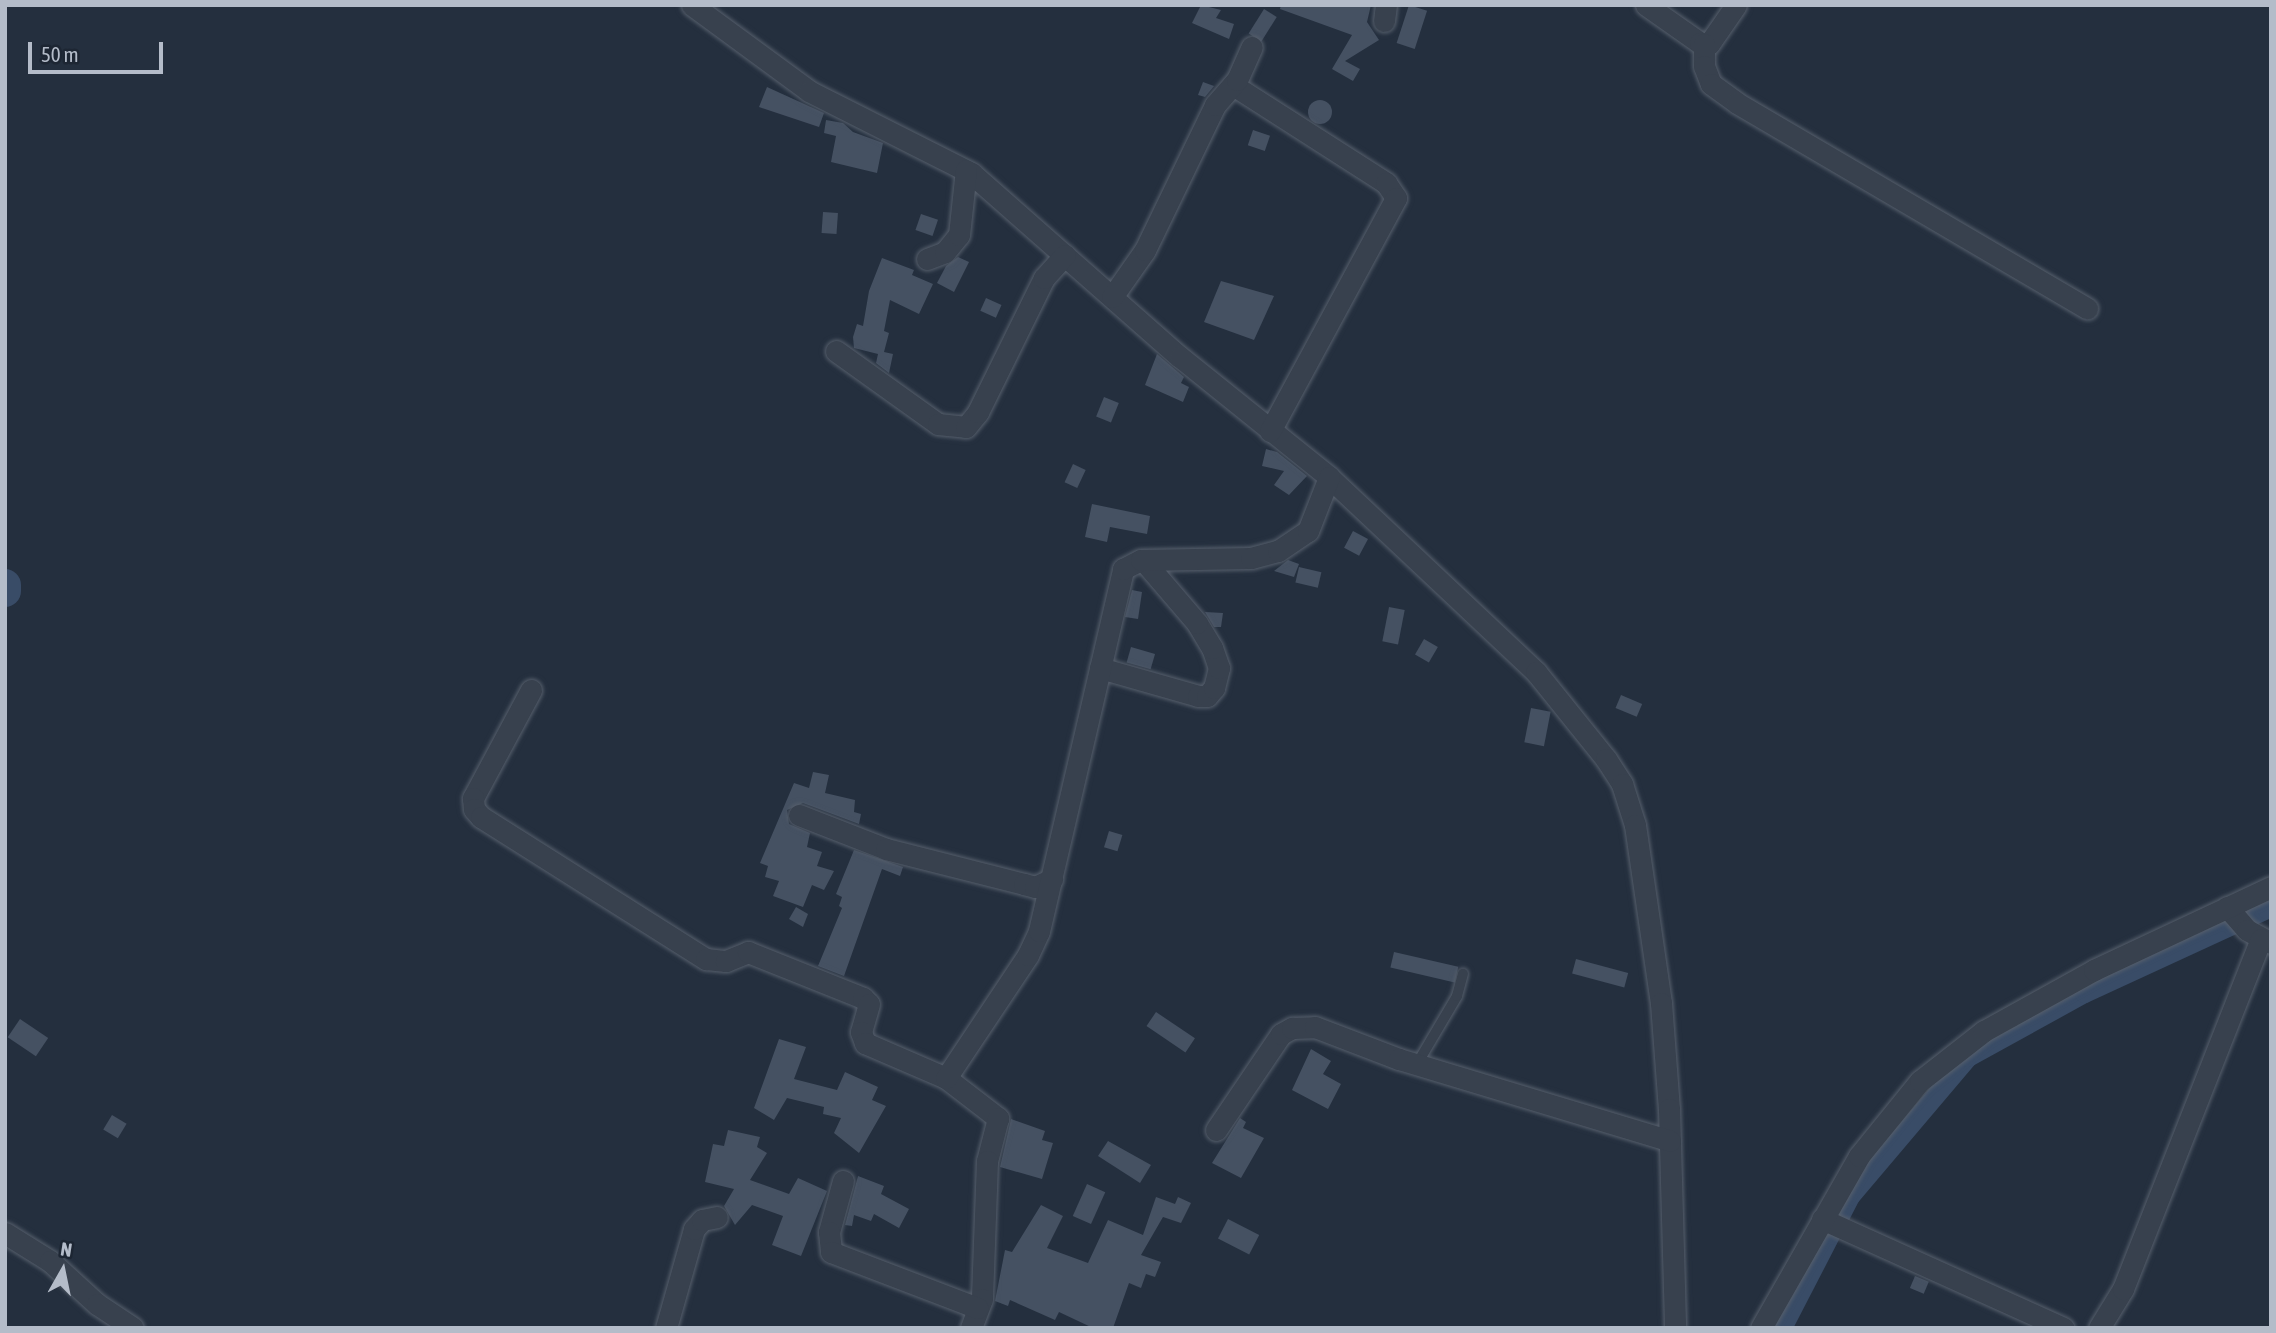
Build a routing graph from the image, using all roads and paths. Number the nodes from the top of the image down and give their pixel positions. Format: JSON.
{"nodes":[{"id":1,"x":692,"y":5,"type":"edge"},
{"id":2,"x":1646,"y":5,"type":"edge"},
{"id":3,"x":1735,"y":5,"type":"edge"},
{"id":4,"x":1704,"y":44,"type":"junction"},
{"id":5,"x":1252,"y":47,"type":"dead end"},
{"id":6,"x":1233,"y":85,"type":"junction"},
{"id":7,"x":966,"y":170,"type":"junction"},
{"id":8,"x":1065,"y":255,"type":"junction"},
{"id":9,"x":927,"y":259,"type":"dead end"},
{"id":10,"x":1118,"y":289,"type":"junction"},
{"id":11,"x":2087,"y":308,"type":"dead end"},
{"id":12,"x":836,"y":351,"type":"dead end"},
{"id":13,"x":1270,"y":431,"type":"junction"},
{"id":14,"x":1329,"y":477,"type":"junction"},
{"id":15,"x":1143,"y":560,"type":"junction"},
{"id":16,"x":1100,"y":668,"type":"junction"},
{"id":17,"x":531,"y":690,"type":"dead end"},
{"id":18,"x":799,"y":815,"type":"dead end"},
{"id":19,"x":1052,"y":879,"type":"junction"},
{"id":20,"x":2271,"y":887,"type":"edge"},
{"id":21,"x":2248,"y":927,"type":"edge"},
{"id":22,"x":1463,"y":975,"type":"dead end"},
{"id":23,"x":1417,"y":1064,"type":"junction"},
{"id":24,"x":946,"y":1078,"type":"junction"},
{"id":25,"x":1216,"y":1130,"type":"dead end"},
{"id":26,"x":1670,"y":1141,"type":"junction"},
{"id":27,"x":843,"y":1181,"type":"dead end"},
{"id":28,"x":717,"y":1217,"type":"dead end"},
{"id":29,"x":1833,"y":1224,"type":"junction"},
{"id":30,"x":5,"y":1233,"type":"edge"},
{"id":31,"x":975,"y":1318,"type":"edge"},
{"id":32,"x":133,"y":1328,"type":"edge"},
{"id":33,"x":666,"y":1328,"type":"edge"},
{"id":34,"x":1675,"y":1328,"type":"edge"},
{"id":35,"x":1761,"y":1328,"type":"edge"},
{"id":36,"x":2063,"y":1328,"type":"edge"},
{"id":37,"x":2099,"y":1328,"type":"edge"}],
"edges":[{"from":1,"to":7,"type":"street"},
{"from":2,"to":4,"type":"street"},
{"from":3,"to":4,"type":"street"},
{"from":4,"to":11,"type":"street"},
{"from":5,"to":6,"type":"street"},
{"from":6,"to":10,"type":"street"},
{"from":6,"to":13,"type":"street"},
{"from":7,"to":8,"type":"street"},
{"from":7,"to":9,"type":"street"},
{"from":8,"to":10,"type":"street"},
{"from":8,"to":12,"type":"street"},
{"from":10,"to":13,"type":"street"},
{"from":13,"to":14,"type":"street"},
{"from":14,"to":15,"type":"street"},
{"from":14,"to":26,"type":"street"},
{"from":15,"to":16,"type":"street"},
{"from":15,"to":16,"type":"street"},
{"from":16,"to":19,"type":"street"},
{"from":17,"to":24,"type":"street"},
{"from":18,"to":19,"type":"street"},
{"from":19,"to":24,"type":"street"},
{"from":20,"to":21,"type":"street"},
{"from":21,"to":29,"type":"street"},
{"from":21,"to":37,"type":"street"},
{"from":22,"to":23,"type":"lane"},
{"from":23,"to":25,"type":"street"},
{"from":23,"to":26,"type":"street"},
{"from":24,"to":31,"type":"street"},
{"from":26,"to":34,"type":"street"},
{"from":27,"to":31,"type":"street"},
{"from":28,"to":33,"type":"street"},
{"from":29,"to":35,"type":"street"},
{"from":29,"to":36,"type":"street"},
{"from":30,"to":32,"type":"street"}]}
